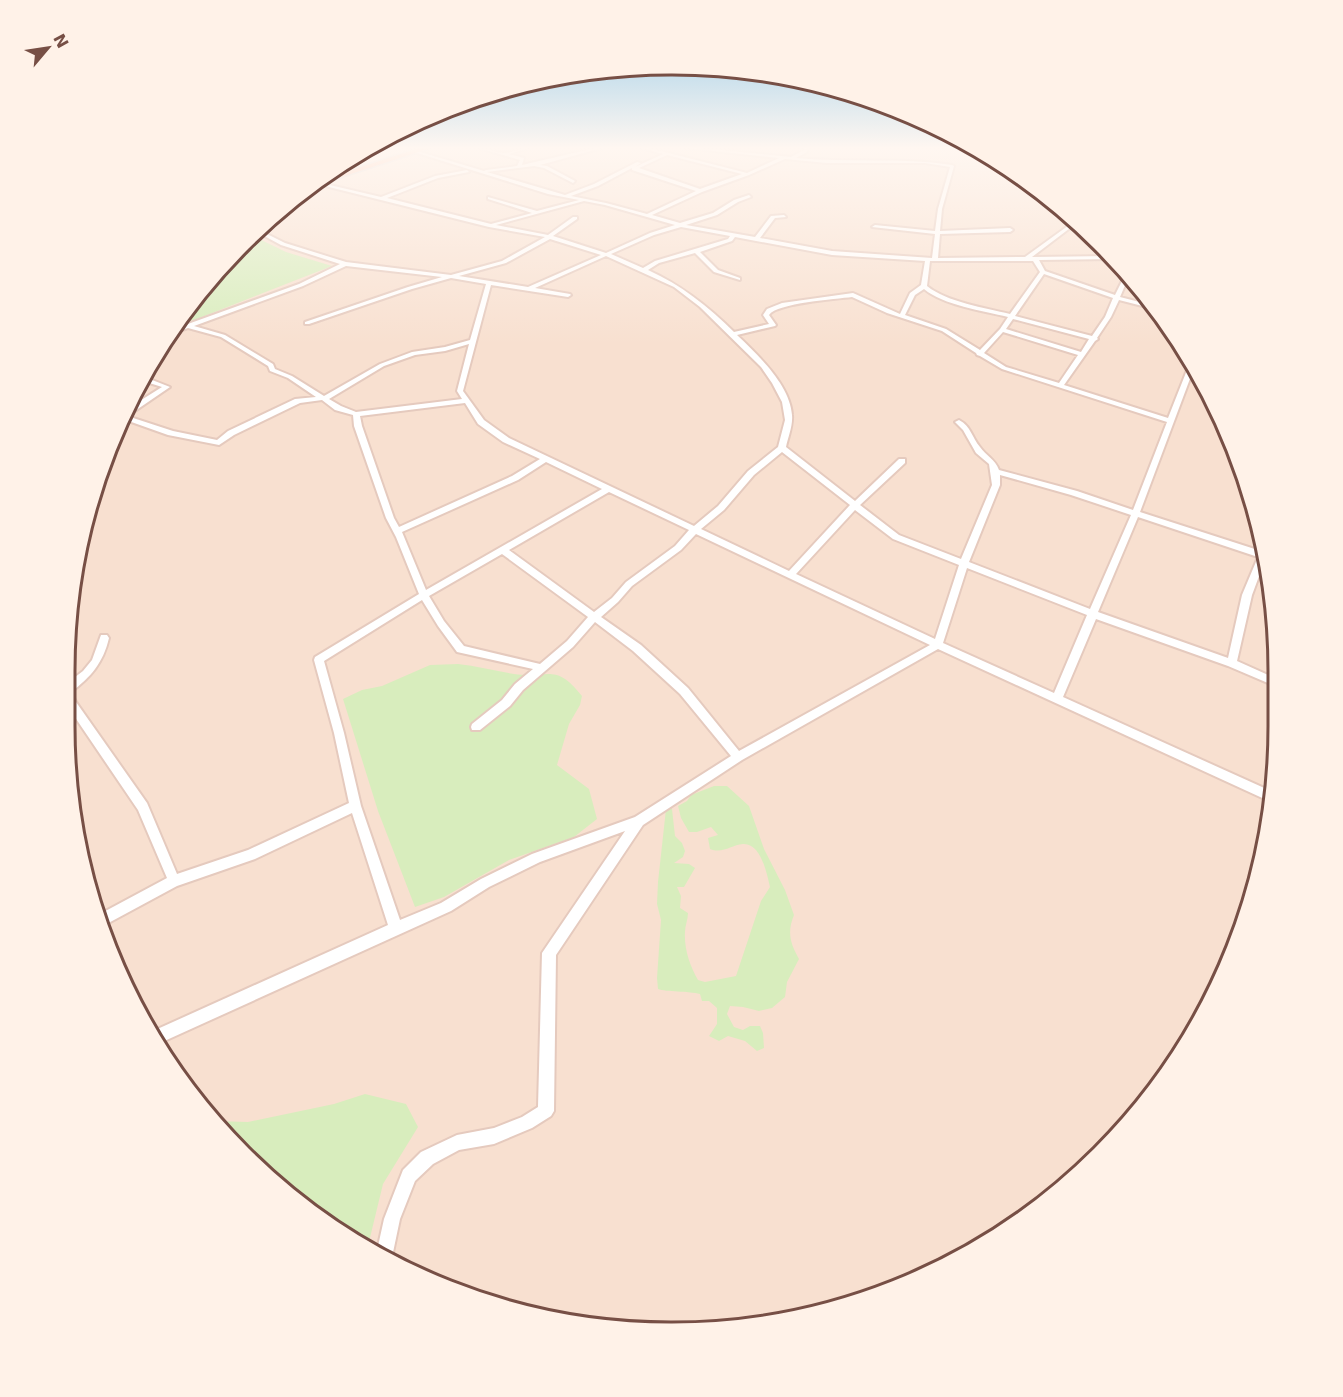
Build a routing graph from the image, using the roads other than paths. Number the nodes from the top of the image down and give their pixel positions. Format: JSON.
{"nodes":[{"id":1,"x":443,"y":213,"type":"edge"},
{"id":2,"x":531,"y":213,"type":"edge"},
{"id":3,"x":636,"y":213,"type":"edge"},
{"id":4,"x":653,"y":213,"type":"edge"},
{"id":5,"x":716,"y":213,"type":"edge"},
{"id":6,"x":939,"y":213,"type":"edge"},
{"id":7,"x":647,"y":216,"type":"junction"},
{"id":8,"x":784,"y":216,"type":"dead end"},
{"id":9,"x":575,"y":218,"type":"dead end"},
{"id":10,"x":489,"y":225,"type":"junction"},
{"id":11,"x":684,"y":226,"type":"junction"},
{"id":12,"x":875,"y":227,"type":"dead end"},
{"id":13,"x":1069,"y":227,"type":"edge"},
{"id":14,"x":1010,"y":230,"type":"dead end"},
{"id":15,"x":937,"y":233,"type":"junction"},
{"id":16,"x":734,"y":234,"type":"junction"},
{"id":17,"x":266,"y":235,"type":"edge"},
{"id":18,"x":548,"y":238,"type":"junction"},
{"id":19,"x":757,"y":239,"type":"junction"},
{"id":20,"x":696,"y":251,"type":"junction"},
{"id":21,"x":605,"y":255,"type":"junction"},
{"id":22,"x":1101,"y":258,"type":"edge"},
{"id":23,"x":931,"y":259,"type":"junction"},
{"id":24,"x":1026,"y":259,"type":"junction"},
{"id":25,"x":1035,"y":259,"type":"junction"},
{"id":26,"x":345,"y":264,"type":"junction"},
{"id":27,"x":643,"y":270,"type":"junction"},
{"id":28,"x":1043,"y":272,"type":"junction"},
{"id":29,"x":453,"y":277,"type":"junction"},
{"id":30,"x":738,"y":279,"type":"dead end"},
{"id":31,"x":489,"y":282,"type":"junction"},
{"id":32,"x":1124,"y":283,"type":"edge"},
{"id":33,"x":924,"y":286,"type":"junction"},
{"id":34,"x":530,"y":288,"type":"junction"},
{"id":35,"x":568,"y":295,"type":"dead end"},
{"id":36,"x":1118,"y":298,"type":"junction"},
{"id":37,"x":1142,"y":304,"type":"edge"},
{"id":38,"x":902,"y":316,"type":"junction"},
{"id":39,"x":1011,"y":317,"type":"junction"},
{"id":40,"x":307,"y":323,"type":"dead end"},
{"id":41,"x":189,"y":326,"type":"junction"},
{"id":42,"x":185,"y":327,"type":"edge"},
{"id":43,"x":1002,"y":330,"type":"junction"},
{"id":44,"x":733,"y":334,"type":"junction"},
{"id":45,"x":1095,"y":339,"type":"junction"},
{"id":46,"x":471,"y":342,"type":"junction"},
{"id":47,"x":979,"y":354,"type":"junction"},
{"id":48,"x":1082,"y":354,"type":"junction"},
{"id":49,"x":1189,"y":374,"type":"edge"},
{"id":50,"x":151,"y":381,"type":"edge"},
{"id":51,"x":1060,"y":386,"type":"junction"},
{"id":52,"x":325,"y":398,"type":"junction"},
{"id":53,"x":465,"y":401,"type":"junction"},
{"id":54,"x":139,"y":405,"type":"edge"},
{"id":55,"x":356,"y":414,"type":"junction"},
{"id":56,"x":131,"y":420,"type":"edge"},
{"id":57,"x":1171,"y":421,"type":"junction"},
{"id":58,"x":959,"y":422,"type":"dead end"},
{"id":59,"x":782,"y":448,"type":"junction"},
{"id":60,"x":546,"y":459,"type":"junction"},
{"id":61,"x":902,"y":461,"type":"dead end"},
{"id":62,"x":996,"y":472,"type":"junction"},
{"id":63,"x":608,"y":489,"type":"junction"},
{"id":64,"x":856,"y":504,"type":"junction"},
{"id":65,"x":1135,"y":515,"type":"junction"},
{"id":66,"x":695,"y":529,"type":"junction"},
{"id":67,"x":398,"y":531,"type":"junction"},
{"id":68,"x":503,"y":550,"type":"junction"},
{"id":69,"x":1256,"y":553,"type":"edge"},
{"id":70,"x":964,"y":563,"type":"junction"},
{"id":71,"x":1259,"y":567,"type":"edge"},
{"id":72,"x":790,"y":574,"type":"junction"},
{"id":73,"x":424,"y":595,"type":"junction"},
{"id":74,"x":1094,"y":614,"type":"junction"},
{"id":75,"x":594,"y":617,"type":"junction"},
{"id":76,"x":104,"y":638,"type":"dead end"},
{"id":77,"x":938,"y":645,"type":"junction"},
{"id":78,"x":1232,"y":663,"type":"junction"},
{"id":79,"x":543,"y":668,"type":"junction"},
{"id":80,"x":1268,"y":679,"type":"edge"},
{"id":81,"x":75,"y":684,"type":"edge"},
{"id":82,"x":1057,"y":698,"type":"junction"},
{"id":83,"x":75,"y":710,"type":"edge"},
{"id":84,"x":476,"y":727,"type":"dead end"},
{"id":85,"x":738,"y":757,"type":"junction"},
{"id":86,"x":1264,"y":792,"type":"edge"},
{"id":87,"x":355,"y":806,"type":"junction"},
{"id":88,"x":639,"y":821,"type":"junction"},
{"id":89,"x":174,"y":881,"type":"junction"},
{"id":90,"x":107,"y":917,"type":"edge"},
{"id":91,"x":396,"y":928,"type":"junction"},
{"id":92,"x":162,"y":1034,"type":"edge"},
{"id":93,"x":386,"y":1249,"type":"edge"}],
"edges":[{"from":1,"to":10,"type":"street"},
{"from":2,"to":10,"type":"street"},
{"from":3,"to":7,"type":"street"},
{"from":4,"to":7,"type":"street"},
{"from":5,"to":11,"type":"street"},
{"from":6,"to":15,"type":"street"},
{"from":7,"to":11,"type":"street"},
{"from":8,"to":19,"type":"street"},
{"from":9,"to":18,"type":"street"},
{"from":10,"to":18,"type":"street"},
{"from":11,"to":16,"type":"street"},
{"from":11,"to":21,"type":"street"},
{"from":12,"to":15,"type":"street"},
{"from":13,"to":24,"type":"street"},
{"from":14,"to":15,"type":"street"},
{"from":15,"to":23,"type":"street"},
{"from":16,"to":19,"type":"street"},
{"from":16,"to":20,"type":"street"},
{"from":17,"to":26,"type":"street"},
{"from":18,"to":21,"type":"street"},
{"from":18,"to":29,"type":"street"},
{"from":19,"to":23,"type":"street"},
{"from":20,"to":27,"type":"street"},
{"from":20,"to":30,"type":"street"},
{"from":21,"to":27,"type":"street"},
{"from":21,"to":34,"type":"street"},
{"from":22,"to":25,"type":"street"},
{"from":23,"to":24,"type":"street"},
{"from":23,"to":33,"type":"street"},
{"from":24,"to":25,"type":"street"},
{"from":25,"to":28,"type":"street"},
{"from":26,"to":29,"type":"street"},
{"from":26,"to":41,"type":"street"},
{"from":27,"to":44,"type":"street"},
{"from":28,"to":36,"type":"street"},
{"from":28,"to":39,"type":"street"},
{"from":29,"to":31,"type":"street"},
{"from":29,"to":40,"type":"street"},
{"from":31,"to":34,"type":"street"},
{"from":31,"to":46,"type":"street"},
{"from":32,"to":36,"type":"street"},
{"from":33,"to":38,"type":"street"},
{"from":33,"to":39,"type":"street"},
{"from":34,"to":35,"type":"street"},
{"from":36,"to":37,"type":"street"},
{"from":36,"to":45,"type":"street"},
{"from":38,"to":44,"type":"street"},
{"from":38,"to":47,"type":"street"},
{"from":39,"to":43,"type":"street"},
{"from":39,"to":45,"type":"street"},
{"from":41,"to":42,"type":"street"},
{"from":41,"to":52,"type":"street"},
{"from":43,"to":47,"type":"street"},
{"from":43,"to":48,"type":"street"},
{"from":44,"to":59,"type":"street"},
{"from":45,"to":48,"type":"street"},
{"from":46,"to":52,"type":"street"},
{"from":46,"to":53,"type":"street"},
{"from":47,"to":51,"type":"street"},
{"from":48,"to":51,"type":"street"},
{"from":49,"to":57,"type":"street"},
{"from":50,"to":54,"type":"street"},
{"from":51,"to":57,"type":"street"},
{"from":52,"to":55,"type":"street"},
{"from":52,"to":56,"type":"street"},
{"from":53,"to":55,"type":"street"},
{"from":53,"to":60,"type":"street"},
{"from":55,"to":67,"type":"street"},
{"from":57,"to":65,"type":"street"},
{"from":58,"to":62,"type":"street"},
{"from":59,"to":64,"type":"street"},
{"from":59,"to":66,"type":"street"},
{"from":60,"to":63,"type":"street"},
{"from":60,"to":67,"type":"street"},
{"from":61,"to":64,"type":"street"},
{"from":62,"to":65,"type":"street"},
{"from":62,"to":70,"type":"street"},
{"from":63,"to":66,"type":"street"},
{"from":63,"to":68,"type":"street"},
{"from":64,"to":70,"type":"street"},
{"from":64,"to":72,"type":"street"},
{"from":65,"to":69,"type":"street"},
{"from":65,"to":74,"type":"street"},
{"from":66,"to":72,"type":"street"},
{"from":66,"to":75,"type":"street"},
{"from":67,"to":73,"type":"street"},
{"from":68,"to":73,"type":"street"},
{"from":68,"to":75,"type":"street"},
{"from":70,"to":74,"type":"street"},
{"from":70,"to":77,"type":"street"},
{"from":71,"to":78,"type":"street"},
{"from":72,"to":77,"type":"street"},
{"from":73,"to":79,"type":"street"},
{"from":73,"to":87,"type":"street"},
{"from":74,"to":78,"type":"street"},
{"from":74,"to":82,"type":"street"},
{"from":75,"to":79,"type":"street"},
{"from":75,"to":85,"type":"street"},
{"from":76,"to":81,"type":"street"},
{"from":77,"to":82,"type":"street"},
{"from":77,"to":85,"type":"street"},
{"from":78,"to":80,"type":"street"},
{"from":79,"to":84,"type":"street"},
{"from":82,"to":86,"type":"street"},
{"from":83,"to":89,"type":"street"},
{"from":85,"to":88,"type":"street"},
{"from":87,"to":89,"type":"street"},
{"from":87,"to":91,"type":"street"},
{"from":88,"to":91,"type":"street"},
{"from":88,"to":93,"type":"street"},
{"from":89,"to":90,"type":"street"},
{"from":91,"to":92,"type":"street"}]}
